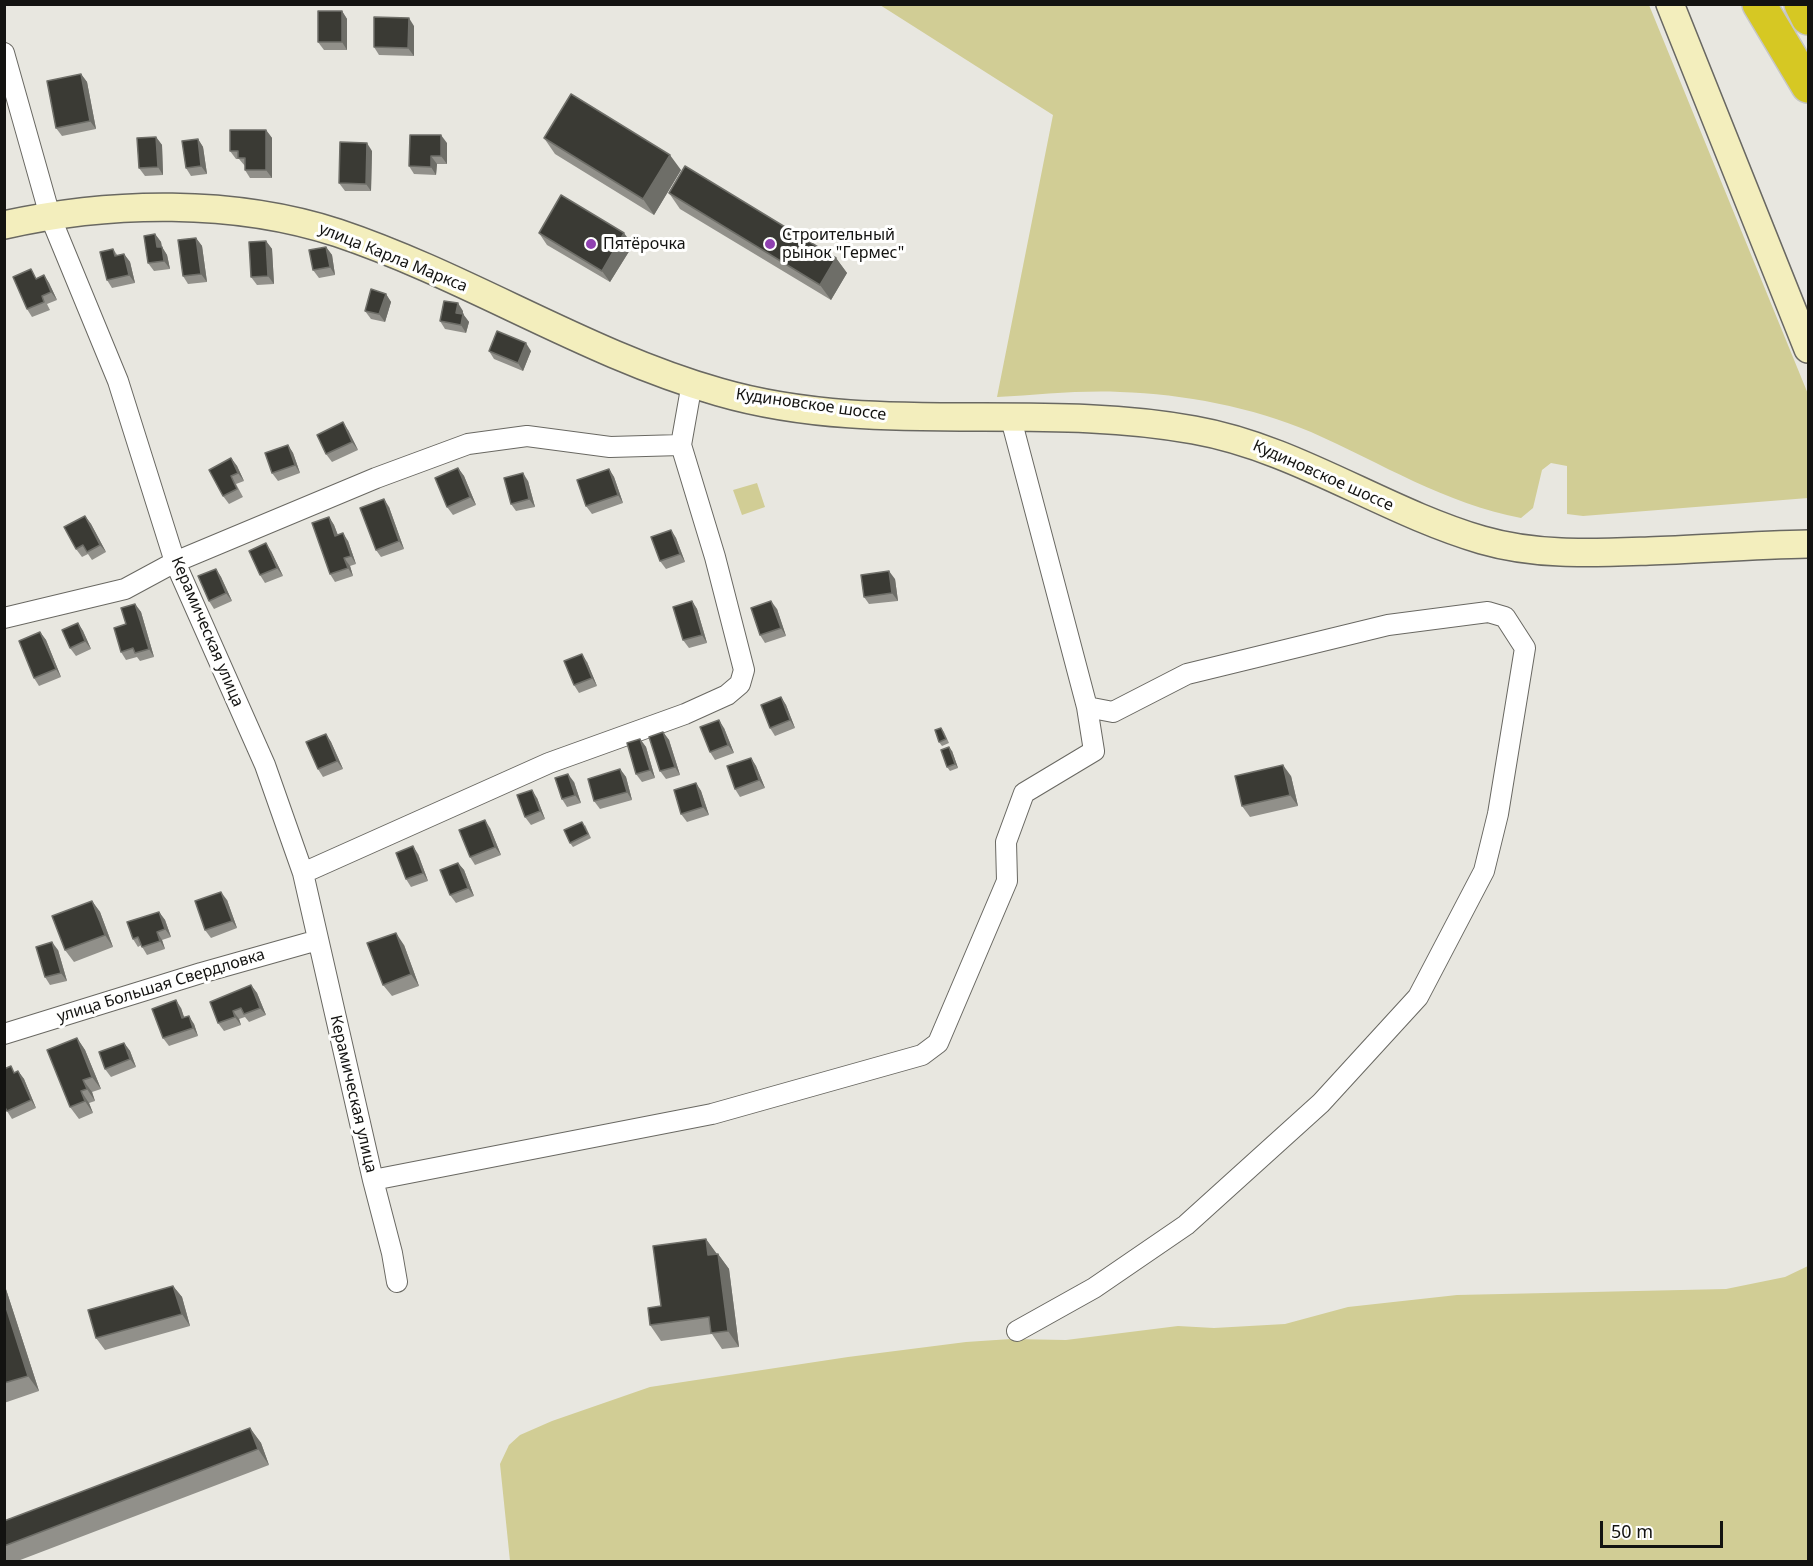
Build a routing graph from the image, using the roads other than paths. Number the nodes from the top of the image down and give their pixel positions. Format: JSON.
{"nodes":[{"id":1,"x":1670,"y":4,"type":"edge"},
{"id":2,"x":1759,"y":4,"type":"edge"},
{"id":3,"x":1800,"y":4,"type":"edge"},
{"id":4,"x":1809,"y":18,"type":"edge"},
{"id":5,"x":4,"y":53,"type":"edge"},
{"id":6,"x":1809,"y":86,"type":"edge"},
{"id":7,"x":50,"y":216,"type":"junction"},
{"id":8,"x":4,"y":225,"type":"edge"},
{"id":9,"x":591,"y":346,"type":"joint"},
{"id":10,"x":1809,"y":349,"type":"edge"},
{"id":11,"x":692,"y":383,"type":"junction"},
{"id":12,"x":1011,"y":419,"type":"junction"},
{"id":13,"x":681,"y":445,"type":"junction"},
{"id":14,"x":1808,"y":544,"type":"edge"},
{"id":15,"x":175,"y":562,"type":"junction"},
{"id":16,"x":4,"y":618,"type":"edge"},
{"id":17,"x":1088,"y":707,"type":"junction"},
{"id":18,"x":303,"y":873,"type":"junction"},
{"id":19,"x":318,"y":940,"type":"junction"},
{"id":20,"x":4,"y":1034,"type":"edge"},
{"id":21,"x":373,"y":1180,"type":"junction"},
{"id":22,"x":397,"y":1282,"type":"dead end"},
{"id":23,"x":1017,"y":1331,"type":"dead end"}],
"edges":[{"from":1,"to":10,"type":"main road"},
{"from":2,"to":6,"type":"highway"},
{"from":3,"to":4,"type":"highway"},
{"from":5,"to":7,"type":"street","name":"Керамическая улица"},
{"from":7,"to":8,"type":"main road","name":"улица Карла Маркса"},
{"from":7,"to":9,"type":"main road","name":"улица Карла Маркса"},
{"from":7,"to":15,"type":"street","name":"Керамическая улица"},
{"from":9,"to":11,"type":"main road","name":"Кудиновское шоссе"},
{"from":11,"to":12,"type":"main road","name":"Кудиновское шоссе"},
{"from":11,"to":13,"type":"street"},
{"from":12,"to":14,"type":"main road","name":"Кудиновское шоссе"},
{"from":12,"to":17,"type":"street"},
{"from":13,"to":15,"type":"street"},
{"from":13,"to":18,"type":"street"},
{"from":15,"to":16,"type":"street"},
{"from":15,"to":18,"type":"street","name":"Керамическая улица"},
{"from":17,"to":21,"type":"street"},
{"from":17,"to":23,"type":"street"},
{"from":18,"to":19,"type":"street","name":"Керамическая улица"},
{"from":19,"to":20,"type":"street","name":"улица Большая Свердловка"},
{"from":19,"to":21,"type":"street","name":"Керамическая улица"},
{"from":21,"to":22,"type":"street","name":"Керамическая улица"}]}
